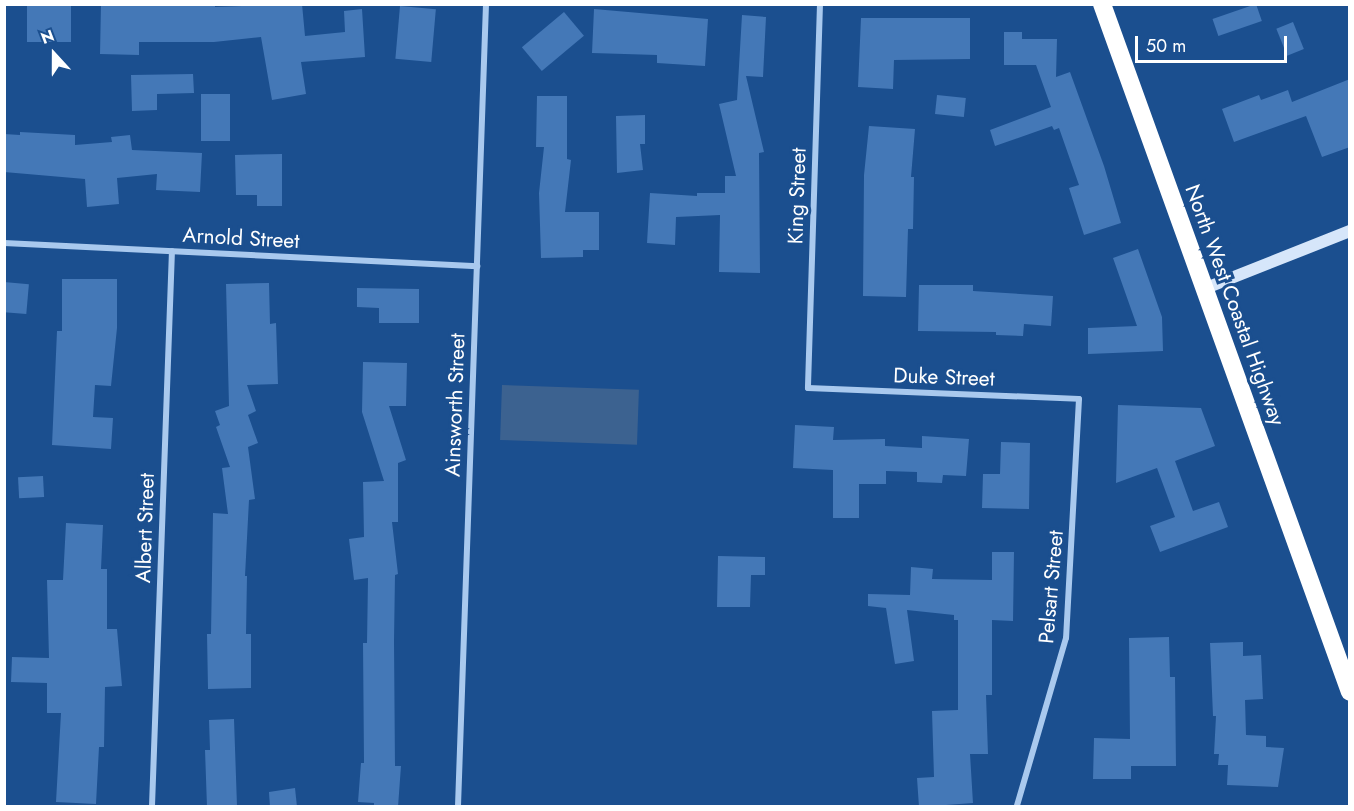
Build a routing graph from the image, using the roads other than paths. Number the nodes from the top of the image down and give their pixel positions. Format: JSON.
{"nodes":[{"id":1,"x":486,"y":4,"type":"edge"},
{"id":2,"x":820,"y":4,"type":"edge"},
{"id":3,"x":1102,"y":4,"type":"edge"},
{"id":4,"x":1350,"y":231,"type":"edge"},
{"id":5,"x":4,"y":243,"type":"edge"},
{"id":6,"x":171,"y":251,"type":"junction"},
{"id":7,"x":477,"y":266,"type":"junction"},
{"id":8,"x":1206,"y":288,"type":"junction"},
{"id":9,"x":808,"y":388,"type":"joint"},
{"id":10,"x":1079,"y":399,"type":"joint"},
{"id":11,"x":1324,"y":621,"type":"junction"},
{"id":12,"x":1350,"y":684,"type":"edge"},
{"id":13,"x":1350,"y":692,"type":"edge"},
{"id":14,"x":152,"y":807,"type":"edge"},
{"id":15,"x":458,"y":807,"type":"edge"},
{"id":16,"x":1017,"y":807,"type":"edge"}],
"edges":[{"from":1,"to":7,"type":"street","name":"Ainsworth Street"},
{"from":2,"to":9,"type":"street","name":"King Street"},
{"from":3,"to":8,"type":"highway","name":"North West Coastal Highway"},
{"from":4,"to":8,"type":"street"},
{"from":5,"to":6,"type":"street","name":"Arnold Street"},
{"from":6,"to":7,"type":"street","name":"Arnold Street"},
{"from":6,"to":14,"type":"street","name":"Albert Street"},
{"from":7,"to":15,"type":"street","name":"Ainsworth Street"},
{"from":8,"to":11,"type":"highway","name":"North West Coastal Highway"},
{"from":9,"to":10,"type":"street","name":"Duke Street"},
{"from":10,"to":16,"type":"street","name":"Pelsart Street"},
{"from":11,"to":12,"type":"highway","name":"North West Coastal Highway"},
{"from":11,"to":13,"type":"highway","name":"North West Coastal Highway"}]}
